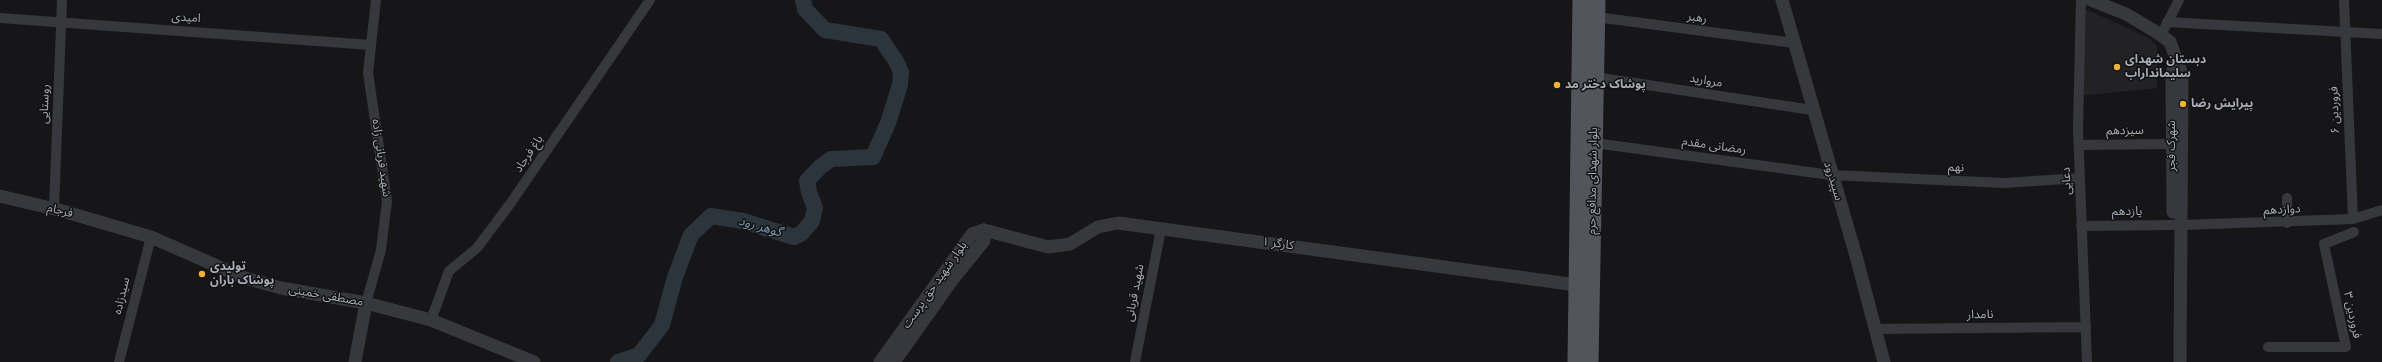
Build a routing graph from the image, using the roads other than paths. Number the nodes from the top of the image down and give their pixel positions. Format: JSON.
{"nodes":[{"id":1,"x":62,"y":0,"type":"edge"},
{"id":2,"x":376,"y":0,"type":"edge"},
{"id":3,"x":650,"y":0,"type":"edge"},
{"id":4,"x":1581,"y":0,"type":"edge"},
{"id":5,"x":1597,"y":0,"type":"edge"},
{"id":6,"x":1782,"y":0,"type":"edge"},
{"id":7,"x":2081,"y":0,"type":"edge"},
{"id":8,"x":2092,"y":0,"type":"edge"},
{"id":9,"x":2179,"y":0,"type":"edge"},
{"id":10,"x":2344,"y":0,"type":"edge"},
{"id":11,"x":1596,"y":17,"type":"junction"},
{"id":12,"x":0,"y":18,"type":"edge"},
{"id":13,"x":61,"y":22,"type":"junction"},
{"id":14,"x":2167,"y":22,"type":"junction"},
{"id":15,"x":2345,"y":31,"type":"junction"},
{"id":16,"x":2382,"y":34,"type":"edge"},
{"id":17,"x":2161,"y":35,"type":"junction"},
{"id":18,"x":1794,"y":44,"type":"junction"},
{"id":19,"x":371,"y":45,"type":"junction"},
{"id":20,"x":1595,"y":77,"type":"junction"},
{"id":21,"x":1812,"y":110,"type":"junction"},
{"id":22,"x":1594,"y":142,"type":"junction"},
{"id":23,"x":2176,"y":144,"type":"junction"},
{"id":24,"x":2079,"y":145,"type":"junction"},
{"id":25,"x":1831,"y":176,"type":"junction"},
{"id":26,"x":2080,"y":178,"type":"junction"},
{"id":27,"x":0,"y":196,"type":"edge"},
{"id":28,"x":2287,"y":198,"type":"dead end"},
{"id":29,"x":54,"y":209,"type":"junction"},
{"id":30,"x":2382,"y":210,"type":"edge"},
{"id":31,"x":2353,"y":220,"type":"junction"},
{"id":32,"x":2287,"y":223,"type":"junction"},
{"id":33,"x":2177,"y":225,"type":"junction"},
{"id":34,"x":2081,"y":226,"type":"junction"},
{"id":35,"x":119,"y":227,"type":"joint"},
{"id":36,"x":1161,"y":229,"type":"junction"},
{"id":37,"x":984,"y":230,"type":"joint"},
{"id":38,"x":2354,"y":232,"type":"dead end"},
{"id":39,"x":151,"y":237,"type":"junction"},
{"id":40,"x":1577,"y":285,"type":"junction"},
{"id":41,"x":2178,"y":289,"type":"junction"},
{"id":42,"x":366,"y":303,"type":"junction"},
{"id":43,"x":431,"y":320,"type":"junction"},
{"id":44,"x":2086,"y":327,"type":"junction"},
{"id":45,"x":1875,"y":330,"type":"junction"},
{"id":46,"x":2268,"y":347,"type":"dead end"},
{"id":47,"x":889,"y":359,"type":"edge"},
{"id":48,"x":119,"y":362,"type":"edge"},
{"id":49,"x":355,"y":362,"type":"edge"},
{"id":50,"x":534,"y":362,"type":"edge"},
{"id":51,"x":1135,"y":362,"type":"edge"},
{"id":52,"x":1576,"y":362,"type":"edge"},
{"id":53,"x":1590,"y":362,"type":"edge"},
{"id":54,"x":1884,"y":362,"type":"edge"},
{"id":55,"x":2087,"y":362,"type":"edge"},
{"id":56,"x":2173,"y":362,"type":"edge"},
{"id":57,"x":2180,"y":362,"type":"edge"}],
"edges":[{"from":1,"to":13,"type":"street","name":"روستایی"},
{"from":2,"to":19,"type":"street","name":"شهید قربانی زاده"},
{"from":3,"to":43,"type":"street","name":"باغ فرجاد"},
{"from":4,"to":40,"type":"main road","name":"بلوار شهدای مدافع حرم"},
{"from":5,"to":11,"type":"main road","name":"بلوار شهدای مدافع حرم"},
{"from":6,"to":18,"type":"street","name":"سپیدرود"},
{"from":7,"to":24,"type":"street","name":"دعایی"},
{"from":8,"to":17,"type":"street"},
{"from":9,"to":14,"type":"street"},
{"from":10,"to":15,"type":"street","name":"فروردین ۶"},
{"from":11,"to":18,"type":"street","name":"رهبر"},
{"from":11,"to":20,"type":"main road","name":"بلوار شهدای مدافع حرم"},
{"from":12,"to":13,"type":"street","name":"امیدی"},
{"from":13,"to":19,"type":"street","name":"امیدی"},
{"from":13,"to":29,"type":"street","name":"روستایی"},
{"from":14,"to":15,"type":"street"},
{"from":14,"to":17,"type":"street"},
{"from":15,"to":16,"type":"street"},
{"from":15,"to":31,"type":"street","name":"فروردین ۶"},
{"from":17,"to":23,"type":"street","name":"شهرک فجر"},
{"from":18,"to":21,"type":"street","name":"سپیدرود"},
{"from":19,"to":42,"type":"street","name":"شهید قربانی زاده"},
{"from":20,"to":21,"type":"street","name":"مروارید"},
{"from":20,"to":22,"type":"main road","name":"بلوار شهدای مدافع حرم"},
{"from":21,"to":25,"type":"street","name":"سپیدرود"},
{"from":22,"to":25,"type":"street","name":"رمضانی مقدم"},
{"from":22,"to":53,"type":"main road","name":"بلوار شهدای مدافع حرم"},
{"from":23,"to":24,"type":"street","name":"سیزدهم"},
{"from":23,"to":33,"type":"street","name":"شهرک فجر"},
{"from":24,"to":26,"type":"street","name":"دعایی"},
{"from":25,"to":26,"type":"street","name":"نهم"},
{"from":25,"to":45,"type":"street","name":"سپیدرود"},
{"from":26,"to":34,"type":"street","name":"دعایی"},
{"from":27,"to":29,"type":"street","name":"فرجام"},
{"from":28,"to":32,"type":"street"},
{"from":29,"to":35,"type":"street","name":"فرجام"},
{"from":30,"to":31,"type":"street","name":"دوازدهم"},
{"from":31,"to":32,"type":"street","name":"دوازدهم"},
{"from":32,"to":33,"type":"street","name":"دوازدهم"},
{"from":33,"to":34,"type":"street","name":"یازدهم"},
{"from":33,"to":41,"type":"street","name":"شهرک فجر"},
{"from":34,"to":44,"type":"street","name":"دعایی"},
{"from":35,"to":39,"type":"street","name":"مصطفی خمینی"},
{"from":36,"to":37,"type":"street","name":"کارگر ۱"},
{"from":36,"to":40,"type":"street","name":"کارگر ۱"},
{"from":36,"to":51,"type":"street","name":"شهید قربانی"},
{"from":37,"to":47,"type":"street","name":"بلوار شهید حق پرست"},
{"from":38,"to":46,"type":"street","name":"فروردین ۳"},
{"from":39,"to":42,"type":"street","name":"مصطفی خمینی"},
{"from":39,"to":48,"type":"street","name":"سیدزاده"},
{"from":40,"to":52,"type":"main road","name":"بلوار شهدای مدافع حرم"},
{"from":41,"to":56,"type":"street","name":"شهرک فجر"},
{"from":41,"to":57,"type":"street","name":"شهرک فجر"},
{"from":42,"to":43,"type":"street","name":"مصطفی خمینی"},
{"from":42,"to":49,"type":"street","name":"شهید قربانی زاده"},
{"from":43,"to":50,"type":"street","name":"مصطفی خمینی"},
{"from":44,"to":45,"type":"street","name":"نامدار"},
{"from":44,"to":55,"type":"street","name":"دعایی"},
{"from":45,"to":54,"type":"street","name":"سپیدرود"}]}
